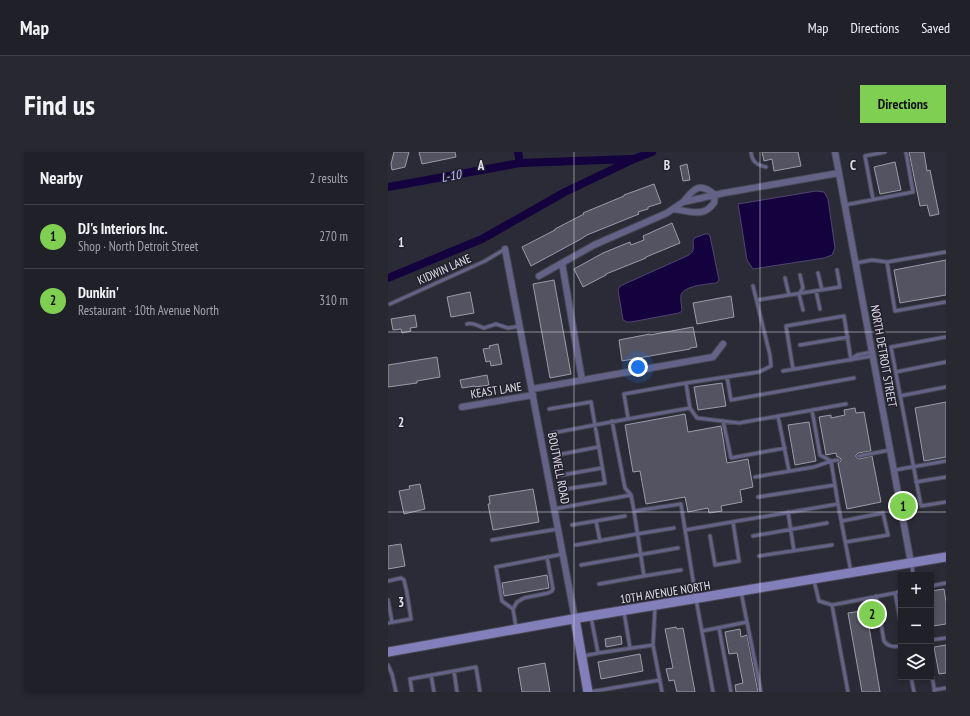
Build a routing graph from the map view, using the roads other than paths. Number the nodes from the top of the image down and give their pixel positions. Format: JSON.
{"nodes":[{"id":1,"x":751,"y":152,"type":"edge"},
{"id":2,"x":835,"y":152,"type":"edge"},
{"id":3,"x":885,"y":152,"type":"edge"},
{"id":4,"x":906,"y":152,"type":"edge"},
{"id":5,"x":766,"y":167,"type":"dead end"},
{"id":6,"x":839,"y":173,"type":"junction"},
{"id":7,"x":715,"y":195,"type":"junction"},
{"id":8,"x":693,"y":199,"type":"junction"},
{"id":9,"x":873,"y":200,"type":"junction"},
{"id":10,"x":684,"y":202,"type":"junction"},
{"id":11,"x":845,"y":205,"type":"junction"},
{"id":12,"x":673,"y":208,"type":"junction"},
{"id":13,"x":694,"y":212,"type":"junction"},
{"id":14,"x":505,"y":249,"type":"joint"},
{"id":15,"x":946,"y":252,"type":"edge"},
{"id":16,"x":887,"y":262,"type":"junction"},
{"id":17,"x":562,"y":263,"type":"junction"},
{"id":18,"x":856,"y":263,"type":"junction"},
{"id":19,"x":837,"y":270,"type":"dead end"},
{"id":20,"x":818,"y":273,"type":"dead end"},
{"id":21,"x":800,"y":275,"type":"dead end"},
{"id":22,"x":539,"y":276,"type":"dead end"},
{"id":23,"x":785,"y":278,"type":"dead end"},
{"id":24,"x":753,"y":286,"type":"dead end"},
{"id":25,"x":822,"y":290,"type":"junction"},
{"id":26,"x":816,"y":291,"type":"junction"},
{"id":27,"x":799,"y":294,"type":"junction"},
{"id":28,"x":789,"y":295,"type":"junction"},
{"id":29,"x":757,"y":300,"type":"junction"},
{"id":30,"x":946,"y":302,"type":"edge"},
{"id":31,"x":390,"y":304,"type":"dead end"},
{"id":32,"x":820,"y":309,"type":"dead end"},
{"id":33,"x":803,"y":310,"type":"dead end"},
{"id":34,"x":467,"y":324,"type":"dead end"},
{"id":35,"x":520,"y":326,"type":"junction"},
{"id":36,"x":848,"y":337,"type":"junction"},
{"id":37,"x":946,"y":337,"type":"edge"},
{"id":38,"x":722,"y":344,"type":"dead end"},
{"id":39,"x":800,"y":345,"type":"dead end"},
{"id":40,"x":873,"y":354,"type":"junction"},
{"id":41,"x":850,"y":360,"type":"junction"},
{"id":42,"x":946,"y":362,"type":"edge"},
{"id":43,"x":793,"y":369,"type":"junction"},
{"id":44,"x":783,"y":371,"type":"dead end"},
{"id":45,"x":896,"y":372,"type":"junction"},
{"id":46,"x":727,"y":377,"type":"junction"},
{"id":47,"x":854,"y":378,"type":"dead end"},
{"id":48,"x":582,"y":380,"type":"junction"},
{"id":49,"x":686,"y":383,"type":"junction"},
{"id":50,"x":946,"y":387,"type":"edge"},
{"id":51,"x":532,"y":392,"type":"junction"},
{"id":52,"x":900,"y":396,"type":"junction"},
{"id":53,"x":846,"y":404,"type":"dead end"},
{"id":54,"x":462,"y":407,"type":"dead end"},
{"id":55,"x":690,"y":408,"type":"junction"},
{"id":56,"x":549,"y":409,"type":"dead end"},
{"id":57,"x":812,"y":410,"type":"junction"},
{"id":58,"x":778,"y":416,"type":"junction"},
{"id":59,"x":628,"y":418,"type":"junction"},
{"id":60,"x":612,"y":421,"type":"junction"},
{"id":61,"x":723,"y":421,"type":"junction"},
{"id":62,"x":594,"y":424,"type":"junction"},
{"id":63,"x":553,"y":433,"type":"dead end"},
{"id":64,"x":598,"y":447,"type":"junction"},
{"id":65,"x":785,"y":448,"type":"junction"},
{"id":66,"x":890,"y":450,"type":"junction"},
{"id":67,"x":557,"y":455,"type":"dead end"},
{"id":68,"x":859,"y":456,"type":"dead end"},
{"id":69,"x":838,"y":460,"type":"dead end"},
{"id":70,"x":831,"y":461,"type":"junction"},
{"id":71,"x":946,"y":461,"type":"edge"},
{"id":72,"x":914,"y":466,"type":"junction"},
{"id":73,"x":602,"y":468,"type":"junction"},
{"id":74,"x":894,"y":470,"type":"junction"},
{"id":75,"x":789,"y":471,"type":"junction"},
{"id":76,"x":562,"y":475,"type":"dead end"},
{"id":77,"x":755,"y":477,"type":"dead end"},
{"id":78,"x":946,"y":477,"type":"edge"},
{"id":79,"x":916,"y":482,"type":"junction"},
{"id":80,"x":835,"y":485,"type":"junction"},
{"id":81,"x":566,"y":489,"type":"dead end"},
{"id":82,"x":631,"y":495,"type":"junction"},
{"id":83,"x":758,"y":497,"type":"dead end"},
{"id":84,"x":946,"y":502,"type":"edge"},
{"id":85,"x":838,"y":504,"type":"junction"},
{"id":86,"x":554,"y":509,"type":"junction"},
{"id":87,"x":634,"y":511,"type":"junction"},
{"id":88,"x":788,"y":512,"type":"junction"},
{"id":89,"x":625,"y":516,"type":"dead end"},
{"id":90,"x":596,"y":521,"type":"junction"},
{"id":91,"x":842,"y":521,"type":"junction"},
{"id":92,"x":733,"y":522,"type":"junction"},
{"id":93,"x":827,"y":523,"type":"dead end"},
{"id":94,"x":572,"y":525,"type":"dead end"},
{"id":95,"x":674,"y":528,"type":"dead end"},
{"id":96,"x":558,"y":529,"type":"junction"},
{"id":97,"x":685,"y":530,"type":"junction"},
{"id":98,"x":790,"y":530,"type":"junction"},
{"id":99,"x":637,"y":534,"type":"junction"},
{"id":100,"x":710,"y":536,"type":"dead end"},
{"id":101,"x":753,"y":536,"type":"dead end"},
{"id":102,"x":492,"y":540,"type":"dead end"},
{"id":103,"x":600,"y":541,"type":"junction"},
{"id":104,"x":846,"y":542,"type":"junction"},
{"id":105,"x":576,"y":545,"type":"dead end"},
{"id":106,"x":832,"y":545,"type":"dead end"},
{"id":107,"x":678,"y":548,"type":"dead end"},
{"id":108,"x":794,"y":551,"type":"junction"},
{"id":109,"x":563,"y":554,"type":"junction"},
{"id":110,"x":641,"y":554,"type":"junction"},
{"id":111,"x":759,"y":556,"type":"dead end"},
{"id":112,"x":547,"y":557,"type":"junction"},
{"id":113,"x":946,"y":557,"type":"edge"},
{"id":114,"x":911,"y":563,"type":"junction"},
{"id":115,"x":581,"y":565,"type":"dead end"},
{"id":116,"x":681,"y":570,"type":"dead end"},
{"id":117,"x":912,"y":572,"type":"edge"},
{"id":118,"x":851,"y":573,"type":"junction"},
{"id":119,"x":644,"y":576,"type":"junction"},
{"id":120,"x":813,"y":579,"type":"junction"},
{"id":121,"x":388,"y":581,"type":"edge"},
{"id":122,"x":946,"y":583,"type":"edge"},
{"id":123,"x":599,"y":584,"type":"dead end"},
{"id":124,"x":934,"y":585,"type":"edge"},
{"id":125,"x":741,"y":591,"type":"junction"},
{"id":126,"x":895,"y":592,"type":"junction"},
{"id":127,"x":898,"y":592,"type":"edge"},
{"id":128,"x":876,"y":596,"type":"junction"},
{"id":129,"x":696,"y":599,"type":"junction"},
{"id":130,"x":388,"y":600,"type":"edge"},
{"id":131,"x":656,"y":605,"type":"junction"},
{"id":132,"x":832,"y":605,"type":"junction"},
{"id":133,"x":898,"y":608,"type":"edge"},
{"id":134,"x":513,"y":609,"type":"junction"},
{"id":135,"x":624,"y":610,"type":"junction"},
{"id":136,"x":591,"y":616,"type":"junction"},
{"id":137,"x":575,"y":619,"type":"junction"},
{"id":138,"x":390,"y":622,"type":"edge"},
{"id":139,"x":747,"y":622,"type":"junction"},
{"id":140,"x":720,"y":628,"type":"junction"},
{"id":141,"x":516,"y":629,"type":"junction"},
{"id":142,"x":702,"y":631,"type":"junction"},
{"id":143,"x":946,"y":638,"type":"edge"},
{"id":144,"x":934,"y":640,"type":"edge"},
{"id":145,"x":653,"y":645,"type":"junction"},
{"id":146,"x":898,"y":646,"type":"edge"},
{"id":147,"x":630,"y":648,"type":"junction"},
{"id":148,"x":388,"y":652,"type":"edge"},
{"id":149,"x":598,"y":653,"type":"junction"},
{"id":150,"x":582,"y":656,"type":"junction"},
{"id":151,"x":388,"y":665,"type":"edge"},
{"id":152,"x":454,"y":671,"type":"junction"},
{"id":153,"x":431,"y":675,"type":"junction"},
{"id":154,"x":660,"y":680,"type":"junction"},
{"id":155,"x":912,"y":680,"type":"edge"},
{"id":156,"x":933,"y":680,"type":"edge"},
{"id":157,"x":946,"y":688,"type":"edge"},
{"id":158,"x":935,"y":691,"type":"edge"},
{"id":159,"x":396,"y":692,"type":"edge"},
{"id":160,"x":412,"y":692,"type":"edge"},
{"id":161,"x":434,"y":692,"type":"edge"},
{"id":162,"x":457,"y":692,"type":"edge"},
{"id":163,"x":480,"y":692,"type":"edge"},
{"id":164,"x":589,"y":692,"type":"edge"},
{"id":165,"x":662,"y":692,"type":"edge"},
{"id":166,"x":713,"y":692,"type":"edge"},
{"id":167,"x":731,"y":692,"type":"edge"},
{"id":168,"x":761,"y":692,"type":"edge"},
{"id":169,"x":848,"y":692,"type":"edge"},
{"id":170,"x":914,"y":692,"type":"edge"}],
"edges":[{"from":1,"to":5,"type":"lane"},
{"from":2,"to":6,"type":"street","name":"NORTH DETROIT STREET"},
{"from":3,"to":9,"type":"lane"},
{"from":4,"to":9,"type":"lane"},
{"from":6,"to":7,"type":"street"},
{"from":6,"to":11,"type":"street","name":"NORTH DETROIT STREET"},
{"from":7,"to":8,"type":"street"},
{"from":7,"to":10,"type":"street"},
{"from":7,"to":13,"type":"street"},
{"from":8,"to":10,"type":"street"},
{"from":8,"to":13,"type":"street"},
{"from":9,"to":11,"type":"lane"},
{"from":10,"to":12,"type":"street"},
{"from":11,"to":18,"type":"street","name":"NORTH DETROIT STREET"},
{"from":12,"to":13,"type":"street"},
{"from":12,"to":17,"type":"street"},
{"from":14,"to":31,"type":"lane","name":"KIDWIN LANE"},
{"from":14,"to":35,"type":"street","name":"BOUTWELL ROAD"},
{"from":15,"to":16,"type":"lane"},
{"from":16,"to":18,"type":"lane"},
{"from":16,"to":30,"type":"lane"},
{"from":17,"to":22,"type":"street"},
{"from":17,"to":48,"type":"street"},
{"from":18,"to":40,"type":"street","name":"NORTH DETROIT STREET"},
{"from":19,"to":25,"type":"lane"},
{"from":20,"to":25,"type":"lane"},
{"from":21,"to":27,"type":"lane"},
{"from":23,"to":28,"type":"lane"},
{"from":24,"to":29,"type":"lane"},
{"from":25,"to":26,"type":"lane"},
{"from":26,"to":27,"type":"lane"},
{"from":26,"to":32,"type":"lane"},
{"from":27,"to":28,"type":"lane"},
{"from":27,"to":33,"type":"lane"},
{"from":28,"to":29,"type":"lane"},
{"from":29,"to":46,"type":"lane"},
{"from":34,"to":35,"type":"lane"},
{"from":35,"to":51,"type":"street","name":"BOUTWELL ROAD"},
{"from":36,"to":39,"type":"lane"},
{"from":36,"to":41,"type":"lane"},
{"from":36,"to":43,"type":"lane"},
{"from":37,"to":45,"type":"lane"},
{"from":38,"to":48,"type":"street","name":"KEAST LANE"},
{"from":40,"to":41,"type":"lane"},
{"from":40,"to":66,"type":"street","name":"NORTH DETROIT STREET"},
{"from":41,"to":43,"type":"lane"},
{"from":42,"to":45,"type":"lane"},
{"from":43,"to":44,"type":"lane"},
{"from":45,"to":52,"type":"lane"},
{"from":46,"to":47,"type":"lane"},
{"from":46,"to":49,"type":"lane"},
{"from":48,"to":51,"type":"street","name":"KEAST LANE"},
{"from":49,"to":55,"type":"lane"},
{"from":49,"to":59,"type":"lane"},
{"from":50,"to":52,"type":"lane"},
{"from":51,"to":54,"type":"street","name":"KEAST LANE"},
{"from":51,"to":86,"type":"street","name":"BOUTWELL ROAD"},
{"from":52,"to":72,"type":"lane"},
{"from":53,"to":57,"type":"lane"},
{"from":55,"to":59,"type":"lane"},
{"from":55,"to":61,"type":"lane"},
{"from":56,"to":62,"type":"lane"},
{"from":57,"to":58,"type":"lane"},
{"from":57,"to":70,"type":"lane"},
{"from":58,"to":61,"type":"lane"},
{"from":58,"to":65,"type":"lane"},
{"from":59,"to":60,"type":"lane"},
{"from":60,"to":62,"type":"lane"},
{"from":60,"to":82,"type":"lane"},
{"from":61,"to":65,"type":"lane"},
{"from":62,"to":63,"type":"lane"},
{"from":62,"to":64,"type":"lane"},
{"from":64,"to":67,"type":"lane"},
{"from":64,"to":73,"type":"lane"},
{"from":65,"to":75,"type":"lane"},
{"from":66,"to":68,"type":"lane"},
{"from":66,"to":74,"type":"street","name":"NORTH DETROIT STREET"},
{"from":69,"to":70,"type":"lane"},
{"from":70,"to":75,"type":"lane"},
{"from":70,"to":80,"type":"lane"},
{"from":71,"to":72,"type":"lane"},
{"from":72,"to":74,"type":"lane"},
{"from":72,"to":79,"type":"lane"},
{"from":73,"to":76,"type":"lane"},
{"from":73,"to":81,"type":"lane"},
{"from":74,"to":114,"type":"street","name":"NORTH DETROIT STREET"},
{"from":75,"to":77,"type":"lane"},
{"from":78,"to":79,"type":"lane"},
{"from":79,"to":84,"type":"lane"},
{"from":80,"to":83,"type":"lane"},
{"from":80,"to":85,"type":"lane"},
{"from":82,"to":86,"type":"lane"},
{"from":82,"to":87,"type":"lane"},
{"from":85,"to":88,"type":"lane"},
{"from":85,"to":91,"type":"lane"},
{"from":86,"to":96,"type":"street","name":"BOUTWELL ROAD"},
{"from":87,"to":97,"type":"lane"},
{"from":87,"to":99,"type":"lane"},
{"from":88,"to":92,"type":"lane"},
{"from":88,"to":98,"type":"lane"},
{"from":89,"to":90,"type":"lane"},
{"from":90,"to":94,"type":"lane"},
{"from":90,"to":103,"type":"lane"},
{"from":91,"to":104,"type":"lane"},
{"from":91,"to":104,"type":"lane"},
{"from":92,"to":97,"type":"lane"},
{"from":92,"to":100,"type":"lane"},
{"from":93,"to":98,"type":"lane"},
{"from":95,"to":99,"type":"lane"},
{"from":96,"to":102,"type":"lane"},
{"from":96,"to":109,"type":"street","name":"BOUTWELL ROAD"},
{"from":97,"to":129,"type":"lane"},
{"from":98,"to":101,"type":"lane"},
{"from":98,"to":108,"type":"lane"},
{"from":99,"to":103,"type":"lane"},
{"from":99,"to":110,"type":"lane"},
{"from":103,"to":105,"type":"lane"},
{"from":104,"to":118,"type":"lane"},
{"from":106,"to":108,"type":"lane"},
{"from":107,"to":110,"type":"lane"},
{"from":108,"to":111,"type":"lane"},
{"from":109,"to":112,"type":"lane"},
{"from":109,"to":137,"type":"street","name":"BOUTWELL ROAD"},
{"from":110,"to":115,"type":"lane"},
{"from":110,"to":119,"type":"lane"},
{"from":112,"to":134,"type":"lane"},
{"from":112,"to":134,"type":"lane"},
{"from":113,"to":114,"type":"street","name":"10TH AVENUE NORTH"},
{"from":114,"to":117,"type":"lane"},
{"from":114,"to":118,"type":"street","name":"10TH AVENUE NORTH"},
{"from":116,"to":119,"type":"lane"},
{"from":118,"to":120,"type":"street","name":"10TH AVENUE NORTH"},
{"from":119,"to":123,"type":"lane"},
{"from":120,"to":125,"type":"street","name":"10TH AVENUE NORTH"},
{"from":120,"to":132,"type":"lane"},
{"from":121,"to":138,"type":"lane"},
{"from":122,"to":124,"type":"lane"},
{"from":125,"to":129,"type":"street","name":"10TH AVENUE NORTH"},
{"from":125,"to":139,"type":"lane"},
{"from":126,"to":127,"type":"lane"},
{"from":126,"to":128,"type":"lane"},
{"from":126,"to":133,"type":"lane"},
{"from":128,"to":132,"type":"lane"},
{"from":128,"to":146,"type":"lane"},
{"from":129,"to":131,"type":"street","name":"10TH AVENUE NORTH"},
{"from":129,"to":142,"type":"lane"},
{"from":130,"to":138,"type":"lane"},
{"from":131,"to":135,"type":"street","name":"10TH AVENUE NORTH"},
{"from":131,"to":145,"type":"lane"},
{"from":132,"to":169,"type":"lane"},
{"from":134,"to":141,"type":"lane"},
{"from":135,"to":136,"type":"street","name":"10TH AVENUE NORTH"},
{"from":135,"to":147,"type":"lane"},
{"from":136,"to":137,"type":"street","name":"10TH AVENUE NORTH"},
{"from":136,"to":149,"type":"lane"},
{"from":137,"to":141,"type":"street","name":"10TH AVENUE NORTH"},
{"from":137,"to":150,"type":"street","name":"BOUTWELL ROAD"},
{"from":139,"to":140,"type":"lane"},
{"from":139,"to":168,"type":"lane"},
{"from":140,"to":142,"type":"lane"},
{"from":140,"to":167,"type":"lane"},
{"from":141,"to":148,"type":"street","name":"10TH AVENUE NORTH"},
{"from":142,"to":166,"type":"lane"},
{"from":143,"to":144,"type":"lane"},
{"from":145,"to":147,"type":"lane"},
{"from":145,"to":154,"type":"lane"},
{"from":147,"to":149,"type":"lane"},
{"from":149,"to":150,"type":"lane"},
{"from":150,"to":164,"type":"street","name":"BOUTWELL ROAD"},
{"from":151,"to":159,"type":"lane"},
{"from":152,"to":153,"type":"lane"},
{"from":152,"to":162,"type":"lane"},
{"from":152,"to":163,"type":"lane"},
{"from":153,"to":160,"type":"lane"},
{"from":153,"to":161,"type":"lane"},
{"from":154,"to":164,"type":"lane"},
{"from":154,"to":165,"type":"lane"},
{"from":155,"to":170,"type":"lane"},
{"from":156,"to":158,"type":"lane"},
{"from":157,"to":158,"type":"lane"}]}
